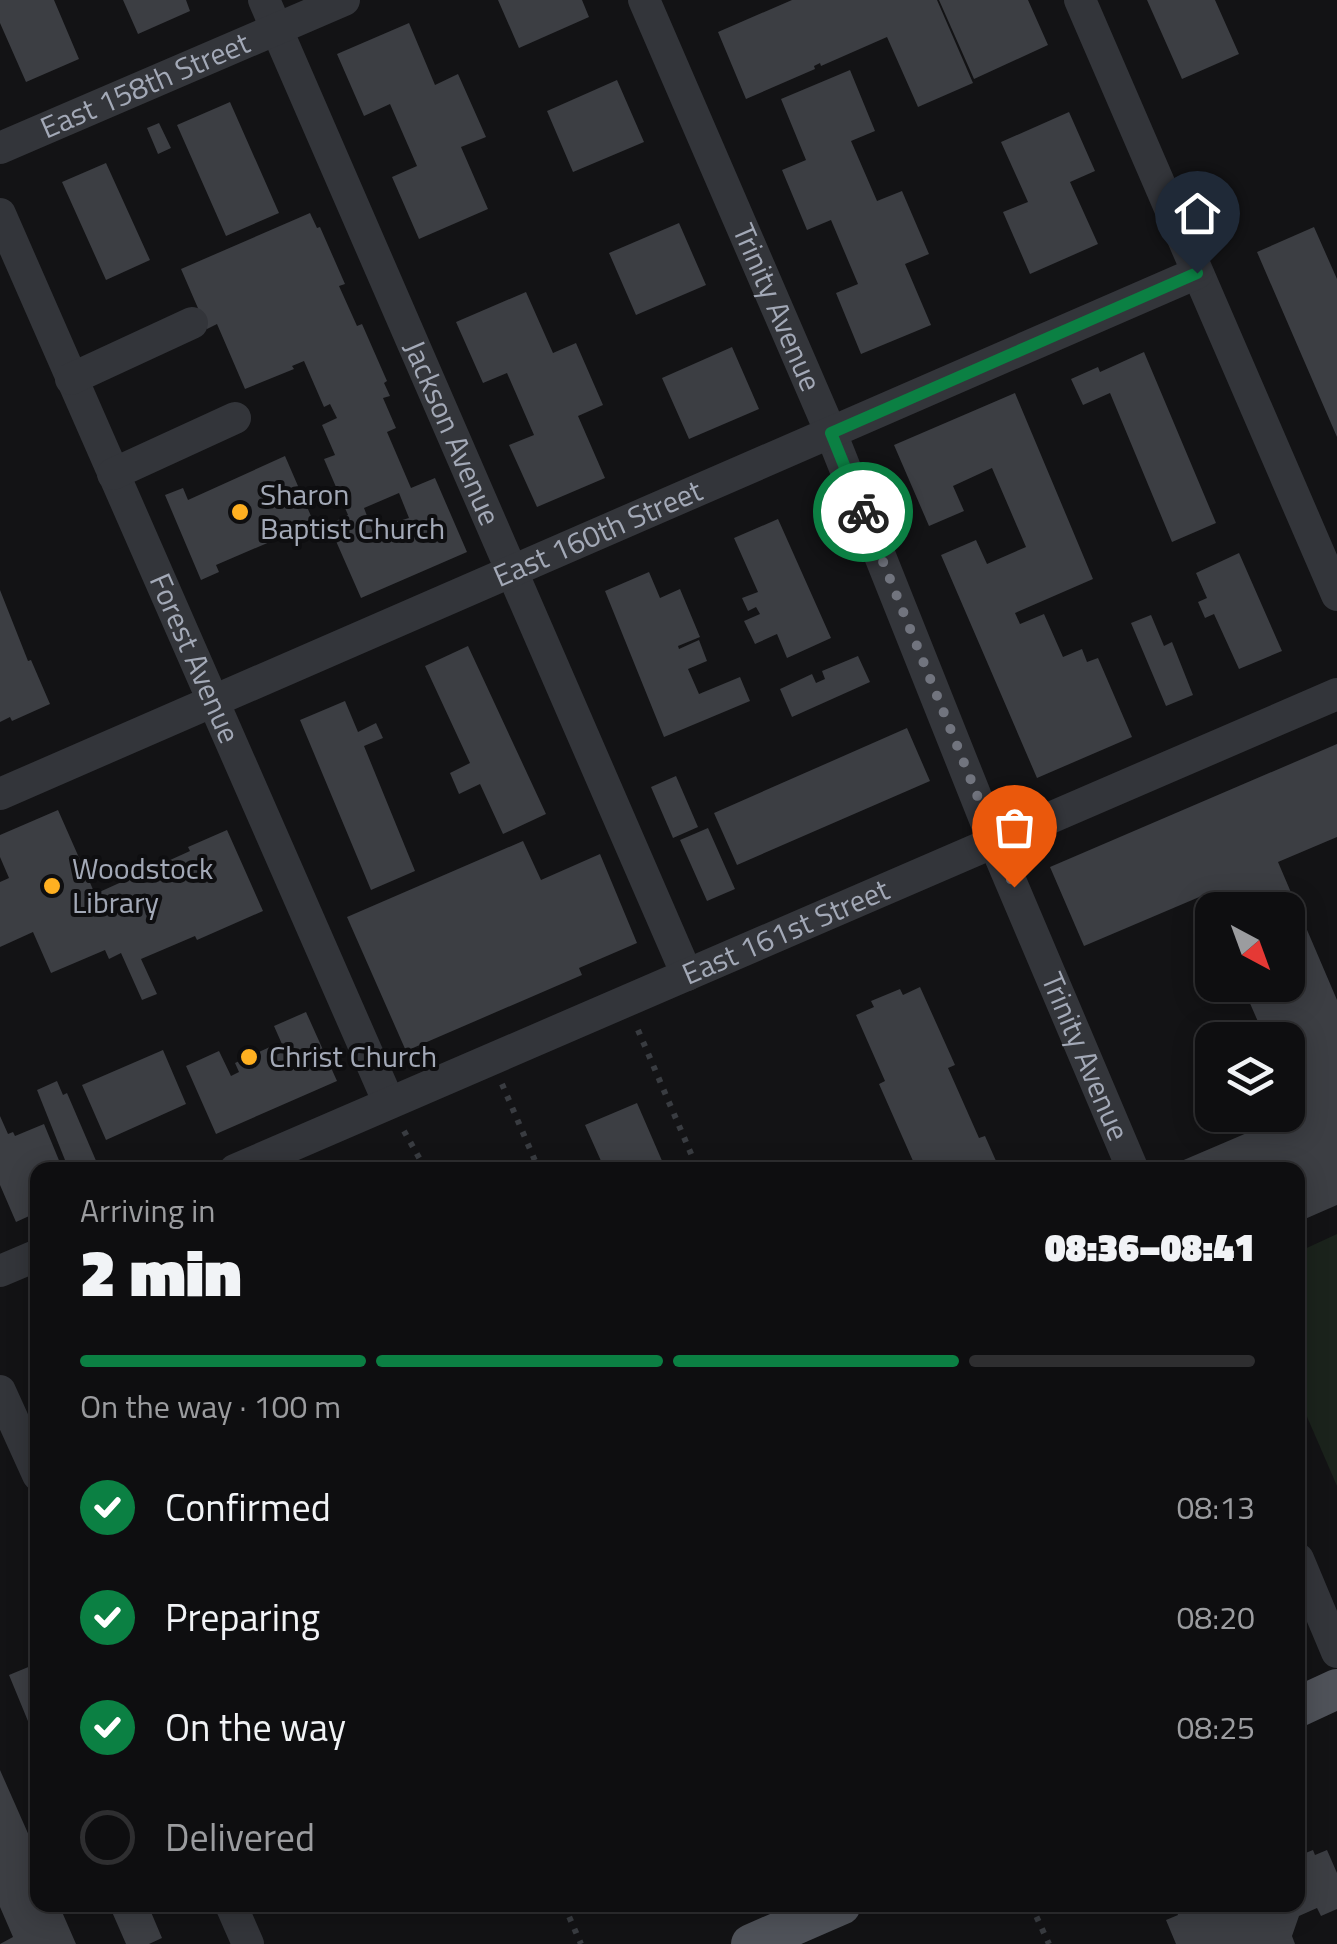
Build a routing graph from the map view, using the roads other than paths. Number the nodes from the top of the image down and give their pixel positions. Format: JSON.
{"nodes":[{"id":1,"x":344,"y":0,"type":"edge"},
{"id":2,"x":644,"y":0,"type":"edge"},
{"id":3,"x":1080,"y":0,"type":"edge"},
{"id":4,"x":271,"y":15,"type":"edge"},
{"id":5,"x":0,"y":148,"type":"edge"},
{"id":6,"x":0,"y":214,"type":"edge"},
{"id":7,"x":1197,"y":273,"type":"junction"},
{"id":8,"x":192,"y":323,"type":"dead end"},
{"id":9,"x":71,"y":379,"type":"junction"},
{"id":10,"x":235,"y":418,"type":"dead end"},
{"id":11,"x":831,"y":433,"type":"junction"},
{"id":12,"x":113,"y":474,"type":"junction"},
{"id":13,"x":514,"y":571,"type":"junction"},
{"id":14,"x":1337,"y":595,"type":"edge"},
{"id":15,"x":1337,"y":694,"type":"edge"},
{"id":16,"x":212,"y":702,"type":"junction"},
{"id":17,"x":0,"y":794,"type":"edge"},
{"id":18,"x":994,"y":842,"type":"junction"},
{"id":19,"x":687,"y":974,"type":"junction"},
{"id":20,"x":389,"y":1104,"type":"junction"},
{"id":21,"x":254,"y":1162,"type":"edge"},
{"id":22,"x":1130,"y":1162,"type":"edge"},
{"id":23,"x":30,"y":1259,"type":"edge"},
{"id":24,"x":0,"y":1272,"type":"edge"},
{"id":25,"x":0,"y":1391,"type":"edge"},
{"id":26,"x":30,"y":1457,"type":"edge"},
{"id":27,"x":1305,"y":1576,"type":"edge"},
{"id":28,"x":1337,"y":1652,"type":"edge"},
{"id":29,"x":1337,"y":1689,"type":"edge"},
{"id":30,"x":1305,"y":1703,"type":"edge"},
{"id":31,"x":234,"y":1912,"type":"edge"},
{"id":32,"x":825,"y":1912,"type":"edge"},
{"id":33,"x":248,"y":1944,"type":"edge"},
{"id":34,"x":751,"y":1944,"type":"edge"}],
"edges":[{"from":1,"to":4,"type":"street","name":"East 158th Street"},
{"from":2,"to":11,"type":"street","name":"Trinity Avenue"},
{"from":3,"to":7,"type":"street"},
{"from":4,"to":5,"type":"street","name":"East 158th Street"},
{"from":4,"to":13,"type":"street","name":"Jackson Avenue"},
{"from":6,"to":9,"type":"street","name":"Forest Avenue"},
{"from":7,"to":11,"type":"street","name":"East 160th Street"},
{"from":7,"to":14,"type":"street"},
{"from":8,"to":9,"type":"street"},
{"from":9,"to":12,"type":"street","name":"Forest Avenue"},
{"from":10,"to":12,"type":"street"},
{"from":11,"to":13,"type":"street","name":"East 160th Street"},
{"from":11,"to":18,"type":"street","name":"Trinity Avenue"},
{"from":12,"to":16,"type":"street","name":"Forest Avenue"},
{"from":13,"to":16,"type":"street","name":"East 160th Street"},
{"from":13,"to":19,"type":"street","name":"Jackson Avenue"},
{"from":15,"to":18,"type":"street","name":"East 161st Street"},
{"from":16,"to":17,"type":"street","name":"East 160th Street"},
{"from":16,"to":20,"type":"street","name":"Forest Avenue"},
{"from":18,"to":19,"type":"street","name":"East 161st Street"},
{"from":18,"to":22,"type":"street","name":"Trinity Avenue"},
{"from":19,"to":20,"type":"street","name":"East 161st Street"},
{"from":20,"to":21,"type":"street","name":"East 161st Street"},
{"from":23,"to":24,"type":"street"},
{"from":25,"to":26,"type":"street"},
{"from":27,"to":28,"type":"street"},
{"from":29,"to":30,"type":"main road"},
{"from":31,"to":33,"type":"street"},
{"from":32,"to":34,"type":"main road"}]}
